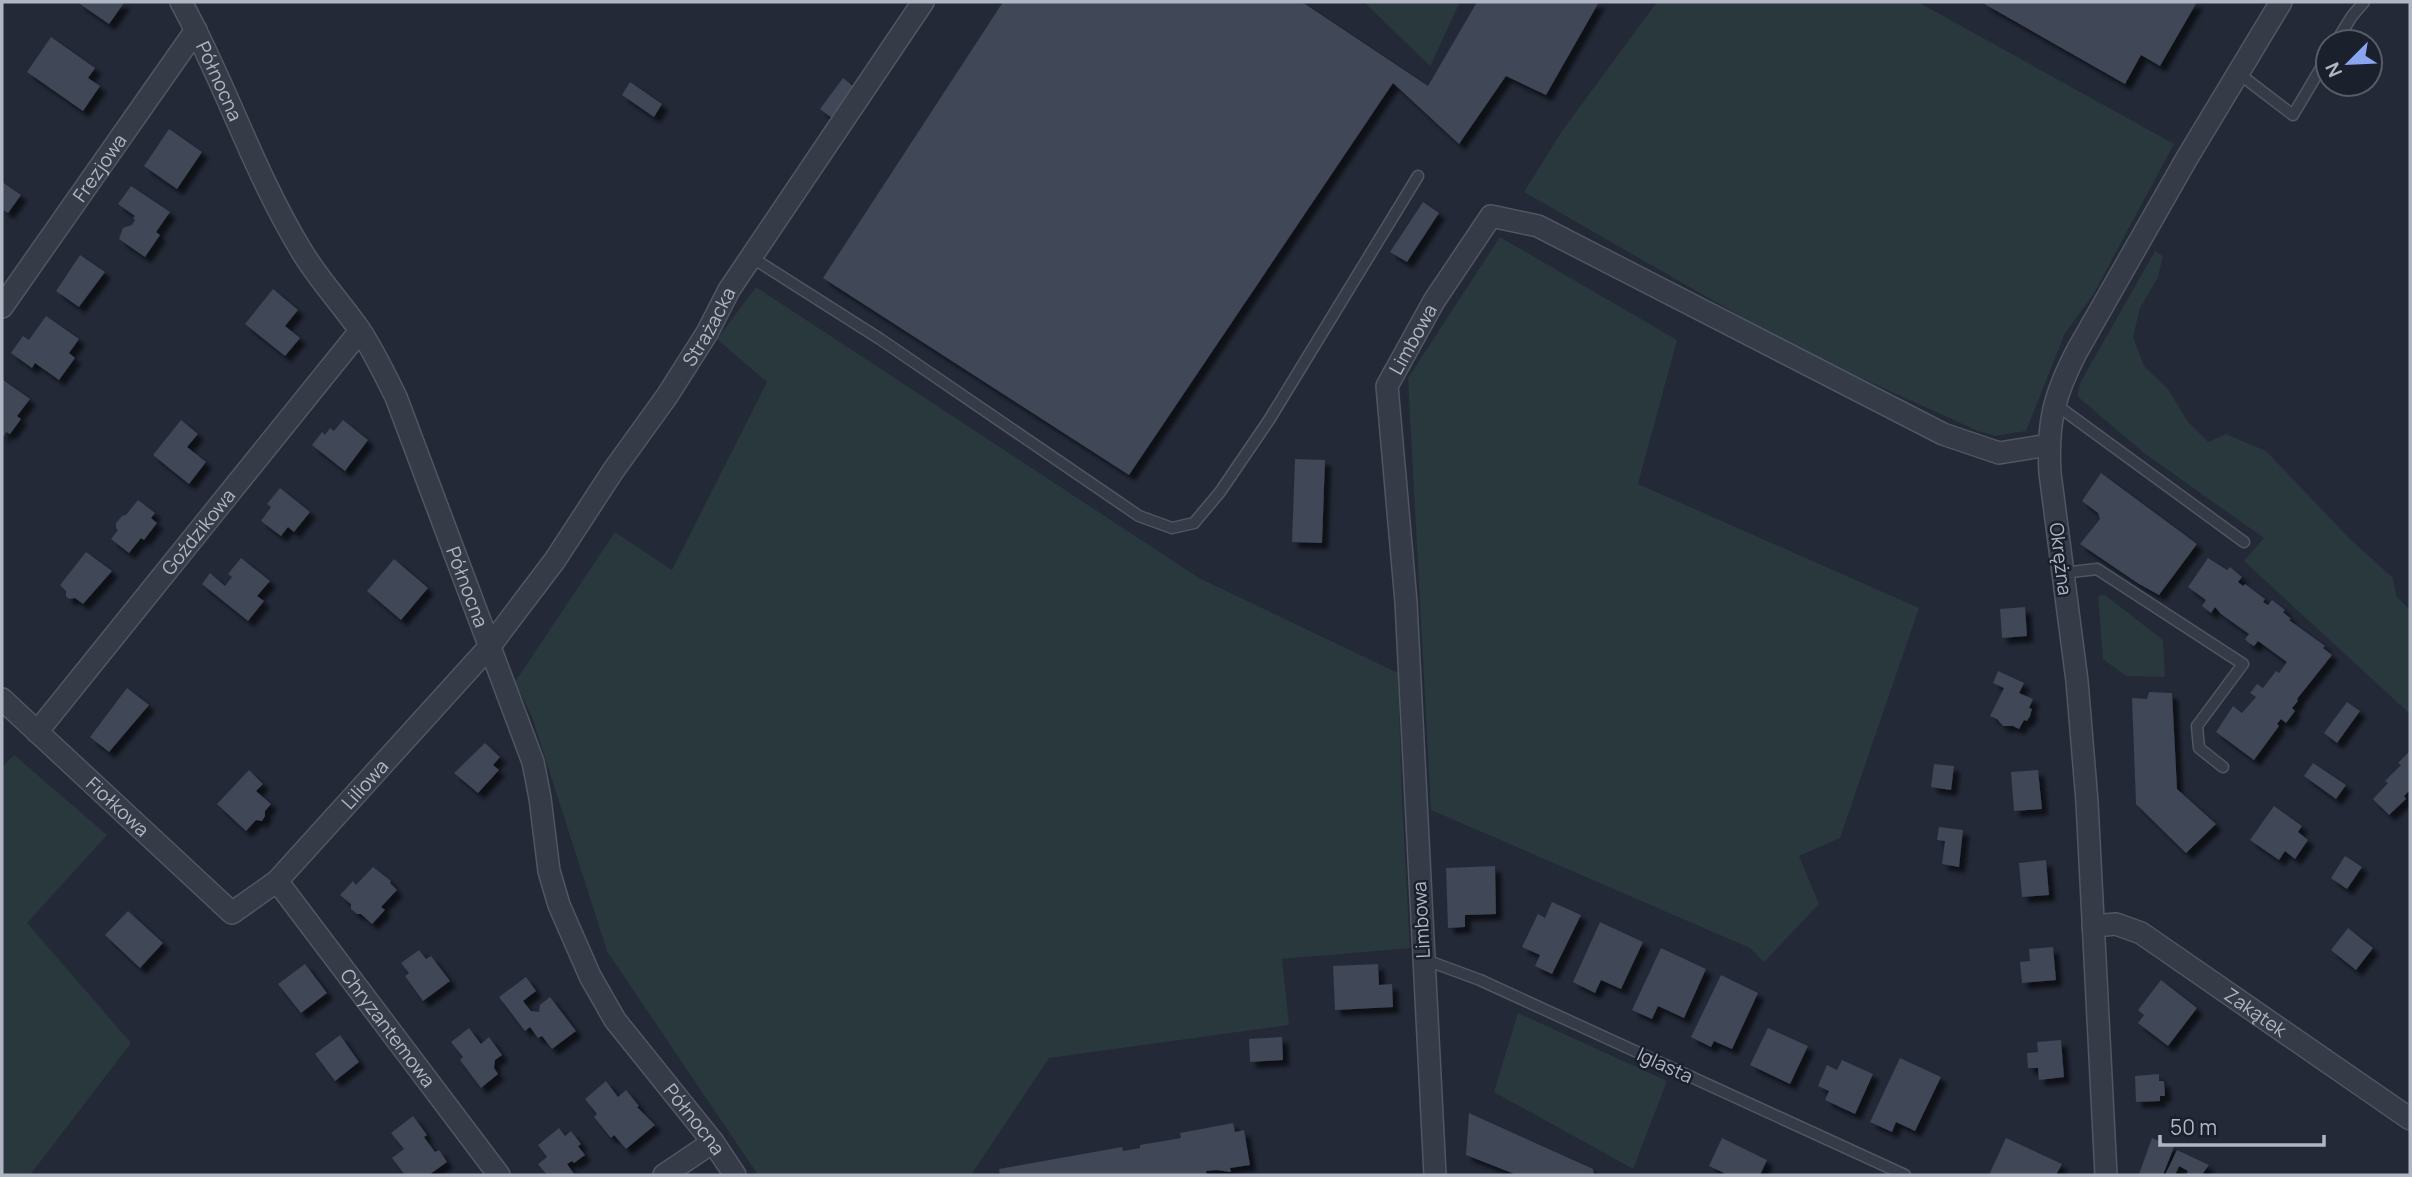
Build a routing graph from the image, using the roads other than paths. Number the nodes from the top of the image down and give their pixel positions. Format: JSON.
{"nodes":[{"id":1,"x":181,"y":2,"type":"edge"},
{"id":2,"x":923,"y":2,"type":"edge"},
{"id":3,"x":2281,"y":2,"type":"edge"},
{"id":4,"x":2364,"y":2,"type":"edge"},
{"id":5,"x":2345,"y":28,"type":"edge"},
{"id":6,"x":196,"y":30,"type":"junction"},
{"id":7,"x":2238,"y":73,"type":"junction"},
{"id":8,"x":2314,"y":79,"type":"edge"},
{"id":9,"x":1418,"y":176,"type":"dead end"},
{"id":10,"x":751,"y":257,"type":"junction"},
{"id":11,"x":2,"y":307,"type":"edge"},
{"id":12,"x":360,"y":331,"type":"junction"},
{"id":13,"x":2055,"y":404,"type":"junction"},
{"id":14,"x":2048,"y":445,"type":"junction"},
{"id":15,"x":2244,"y":542,"type":"dead end"},
{"id":16,"x":2063,"y":573,"type":"junction"},
{"id":17,"x":490,"y":646,"type":"junction"},
{"id":18,"x":2,"y":699,"type":"edge"},
{"id":19,"x":37,"y":732,"type":"junction"},
{"id":20,"x":2223,"y":767,"type":"dead end"},
{"id":21,"x":277,"y":881,"type":"junction"},
{"id":22,"x":232,"y":913,"type":"joint"},
{"id":23,"x":2093,"y":926,"type":"junction"},
{"id":24,"x":1423,"y":959,"type":"junction"},
{"id":25,"x":2410,"y":1119,"type":"edge"},
{"id":26,"x":713,"y":1142,"type":"junction"},
{"id":27,"x":499,"y":1175,"type":"edge"},
{"id":28,"x":664,"y":1175,"type":"edge"},
{"id":29,"x":735,"y":1175,"type":"edge"},
{"id":30,"x":1435,"y":1175,"type":"edge"},
{"id":31,"x":1905,"y":1175,"type":"edge"},
{"id":32,"x":2106,"y":1175,"type":"edge"}],
"edges":[{"from":1,"to":6,"type":"street","name":"Północna"},
{"from":2,"to":10,"type":"street","name":"Strażacka"},
{"from":3,"to":7,"type":"street","name":"Okrężna"},
{"from":4,"to":5,"type":"lane"},
{"from":6,"to":11,"type":"street","name":"Frezjowa"},
{"from":6,"to":12,"type":"street","name":"Północna"},
{"from":7,"to":8,"type":"lane"},
{"from":7,"to":13,"type":"street","name":"Okrężna"},
{"from":9,"to":10,"type":"lane"},
{"from":10,"to":17,"type":"street","name":"Strażacka"},
{"from":12,"to":17,"type":"street","name":"Północna"},
{"from":12,"to":19,"type":"street","name":"Goździkowa"},
{"from":13,"to":14,"type":"street","name":"Okrężna"},
{"from":13,"to":15,"type":"lane"},
{"from":14,"to":16,"type":"street","name":"Okrężna"},
{"from":14,"to":24,"type":"street","name":"Limbowa"},
{"from":16,"to":20,"type":"lane"},
{"from":16,"to":23,"type":"street","name":"Okrężna"},
{"from":17,"to":21,"type":"street","name":"Liliowa"},
{"from":17,"to":26,"type":"street","name":"Północna"},
{"from":18,"to":19,"type":"street","name":"Fiołkowa"},
{"from":19,"to":22,"type":"street","name":"Fiołkowa"},
{"from":21,"to":22,"type":"street","name":"Liliowa"},
{"from":21,"to":27,"type":"street","name":"Chryzantemowa"},
{"from":23,"to":25,"type":"street","name":"Zakątek"},
{"from":23,"to":32,"type":"street","name":"Okrężna"},
{"from":24,"to":30,"type":"street","name":"Limbowa"},
{"from":24,"to":31,"type":"lane","name":"Iglasta"},
{"from":26,"to":28,"type":"street"},
{"from":26,"to":29,"type":"street","name":"Północna"}]}
